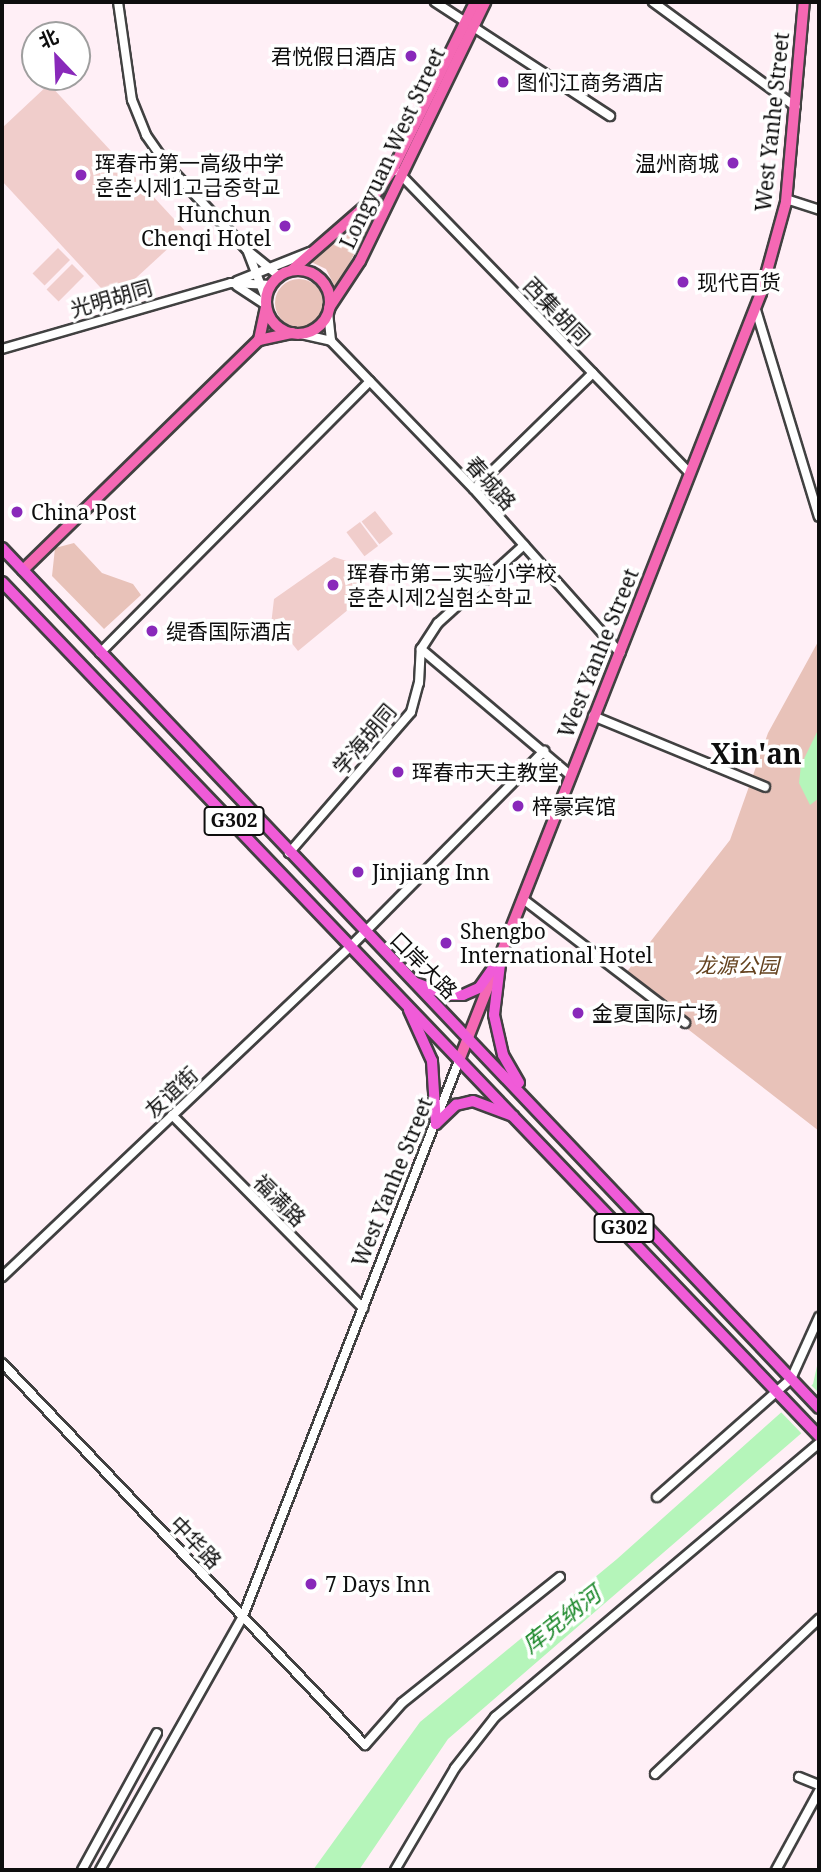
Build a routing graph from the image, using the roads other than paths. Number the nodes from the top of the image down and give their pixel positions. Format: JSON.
{"nodes":[{"id":1,"x":118,"y":2,"type":"edge"},
{"id":2,"x":435,"y":2,"type":"edge"},
{"id":3,"x":475,"y":2,"type":"edge"},
{"id":4,"x":485,"y":2,"type":"edge"},
{"id":5,"x":653,"y":2,"type":"edge"},
{"id":6,"x":804,"y":2,"type":"edge"},
{"id":7,"x":469,"y":21,"type":"junction"},
{"id":8,"x":796,"y":107,"type":"junction"},
{"id":9,"x":610,"y":116,"type":"dead end"},
{"id":10,"x":399,"y":173,"type":"junction"},
{"id":11,"x":786,"y":200,"type":"junction"},
{"id":12,"x":819,"y":210,"type":"edge"},
{"id":13,"x":321,"y":247,"type":"junction"},
{"id":14,"x":247,"y":250,"type":"junction"},
{"id":15,"x":292,"y":270,"type":"junction"},
{"id":16,"x":275,"y":272,"type":"junction"},
{"id":17,"x":258,"y":274,"type":"junction"},
{"id":18,"x":231,"y":283,"type":"junction"},
{"id":19,"x":266,"y":285,"type":"junction"},
{"id":20,"x":266,"y":304,"type":"junction"},
{"id":21,"x":329,"y":310,"type":"junction"},
{"id":22,"x":756,"y":310,"type":"junction"},
{"id":23,"x":297,"y":333,"type":"junction"},
{"id":24,"x":258,"y":340,"type":"junction"},
{"id":25,"x":331,"y":341,"type":"junction"},
{"id":26,"x":2,"y":349,"type":"edge"},
{"id":27,"x":593,"y":373,"type":"junction"},
{"id":28,"x":370,"y":381,"type":"junction"},
{"id":29,"x":691,"y":474,"type":"junction"},
{"id":30,"x":474,"y":489,"type":"junction"},
{"id":31,"x":819,"y":517,"type":"edge"},
{"id":32,"x":524,"y":545,"type":"junction"},
{"id":33,"x":2,"y":548,"type":"edge"},
{"id":34,"x":23,"y":570,"type":"junction"},
{"id":35,"x":3,"y":586,"type":"edge"},
{"id":36,"x":421,"y":649,"type":"junction"},
{"id":37,"x":100,"y":653,"type":"junction"},
{"id":38,"x":620,"y":653,"type":"junction"},
{"id":39,"x":593,"y":716,"type":"junction"},
{"id":40,"x":544,"y":751,"type":"junction"},
{"id":41,"x":570,"y":775,"type":"junction"},
{"id":42,"x":765,"y":787,"type":"dead end"},
{"id":43,"x":289,"y":853,"type":"junction"},
{"id":44,"x":523,"y":899,"type":"junction"},
{"id":45,"x":364,"y":932,"type":"junction"},
{"id":46,"x":353,"y":944,"type":"junction"},
{"id":47,"x":501,"y":956,"type":"junction"},
{"id":48,"x":411,"y":980,"type":"junction"},
{"id":49,"x":401,"y":995,"type":"junction"},
{"id":50,"x":685,"y":1023,"type":"dead end"},
{"id":51,"x":469,"y":1037,"type":"junction"},
{"id":52,"x":460,"y":1058,"type":"junction"},
{"id":53,"x":531,"y":1102,"type":"junction"},
{"id":54,"x":172,"y":1115,"type":"junction"},
{"id":55,"x":518,"y":1118,"type":"junction"},
{"id":56,"x":436,"y":1124,"type":"junction"},
{"id":57,"x":2,"y":1277,"type":"edge"},
{"id":58,"x":363,"y":1308,"type":"junction"},
{"id":59,"x":819,"y":1317,"type":"edge"},
{"id":60,"x":2,"y":1363,"type":"edge"},
{"id":61,"x":795,"y":1384,"type":"junction"},
{"id":62,"x":777,"y":1392,"type":"junction"},
{"id":63,"x":819,"y":1408,"type":"edge"},
{"id":64,"x":819,"y":1438,"type":"edge"},
{"id":65,"x":657,"y":1497,"type":"dead end"},
{"id":66,"x":560,"y":1577,"type":"dead end"},
{"id":67,"x":243,"y":1616,"type":"junction"},
{"id":68,"x":819,"y":1619,"type":"edge"},
{"id":69,"x":157,"y":1733,"type":"dead end"},
{"id":70,"x":655,"y":1773,"type":"dead end"},
{"id":71,"x":799,"y":1777,"type":"dead end"},
{"id":72,"x":819,"y":1785,"type":"edge"},
{"id":73,"x":819,"y":1791,"type":"edge"},
{"id":74,"x":82,"y":1870,"type":"edge"},
{"id":75,"x":100,"y":1870,"type":"edge"},
{"id":76,"x":395,"y":1870,"type":"edge"},
{"id":77,"x":776,"y":1870,"type":"edge"}],
"edges":[{"from":1,"to":14,"type":"street"},
{"from":2,"to":7,"type":"street"},
{"from":3,"to":7,"type":"main road","name":"Longyuan West Street"},
{"from":4,"to":7,"type":"main road","name":"Longyuan West Street"},
{"from":5,"to":8,"type":"street"},
{"from":6,"to":8,"type":"main road","name":"West Yanhe Street"},
{"from":7,"to":9,"type":"street"},
{"from":7,"to":10,"type":"main road","name":"Longyuan West Street"},
{"from":7,"to":13,"type":"main road","name":"Longyuan West Street"},
{"from":8,"to":11,"type":"main road","name":"West Yanhe Street"},
{"from":10,"to":21,"type":"main road","name":"Longyuan West Street"},
{"from":10,"to":27,"type":"street","name":"西集胡同"},
{"from":11,"to":12,"type":"street"},
{"from":11,"to":22,"type":"main road","name":"West Yanhe Street"},
{"from":13,"to":15,"type":"main road","name":"Longyuan West Street"},
{"from":13,"to":16,"type":"street"},
{"from":14,"to":16,"type":"street"},
{"from":14,"to":17,"type":"street"},
{"from":15,"to":16,"type":"main road"},
{"from":15,"to":21,"type":"main road"},
{"from":16,"to":17,"type":"street"},
{"from":16,"to":19,"type":"main road"},
{"from":17,"to":18,"type":"street"},
{"from":17,"to":19,"type":"street"},
{"from":18,"to":19,"type":"street","name":"光明胡同"},
{"from":18,"to":20,"type":"street"},
{"from":18,"to":26,"type":"street","name":"光明胡同"},
{"from":19,"to":20,"type":"main road"},
{"from":20,"to":23,"type":"main road"},
{"from":20,"to":24,"type":"main road"},
{"from":21,"to":23,"type":"main road"},
{"from":21,"to":25,"type":"street"},
{"from":22,"to":29,"type":"main road","name":"West Yanhe Street"},
{"from":22,"to":31,"type":"street"},
{"from":23,"to":24,"type":"main road"},
{"from":23,"to":25,"type":"street"},
{"from":24,"to":34,"type":"main road"},
{"from":25,"to":28,"type":"street","name":"春城路"},
{"from":27,"to":29,"type":"street","name":"西集胡同"},
{"from":27,"to":30,"type":"street"},
{"from":28,"to":30,"type":"street","name":"春城路"},
{"from":28,"to":37,"type":"street"},
{"from":29,"to":38,"type":"main road","name":"West Yanhe Street"},
{"from":30,"to":32,"type":"street","name":"春城路"},
{"from":32,"to":36,"type":"street"},
{"from":32,"to":38,"type":"street","name":"春城路"},
{"from":33,"to":34,"type":"highway","name":"口岸大路","number":"G302"},
{"from":34,"to":35,"type":"highway"},
{"from":34,"to":37,"type":"highway","name":"口岸大路","number":"G302"},
{"from":35,"to":46,"type":"highway","name":"口岸大路","number":"G302"},
{"from":36,"to":40,"type":"street"},
{"from":36,"to":43,"type":"street","name":"学海胡同"},
{"from":37,"to":43,"type":"highway","name":"口岸大路","number":"G302"},
{"from":38,"to":39,"type":"main road","name":"West Yanhe Street"},
{"from":39,"to":41,"type":"main road","name":"West Yanhe Street"},
{"from":39,"to":42,"type":"street"},
{"from":40,"to":41,"type":"street"},
{"from":40,"to":45,"type":"street","name":"友谊街"},
{"from":41,"to":44,"type":"main road","name":"West Yanhe Street"},
{"from":43,"to":45,"type":"highway","name":"口岸大路","number":"G302"},
{"from":44,"to":47,"type":"main road","name":"West Yanhe Street"},
{"from":44,"to":50,"type":"street"},
{"from":45,"to":46,"type":"street","name":"友谊街"},
{"from":45,"to":48,"type":"highway","name":"口岸大路","number":"G302"},
{"from":46,"to":49,"type":"highway","name":"口岸大路","number":"G302"},
{"from":46,"to":54,"type":"street","name":"友谊街"},
{"from":47,"to":48,"type":"highway"},
{"from":47,"to":51,"type":"main road","name":"West Yanhe Street"},
{"from":47,"to":53,"type":"highway"},
{"from":48,"to":51,"type":"highway","name":"口岸大路","number":"G302"},
{"from":49,"to":52,"type":"highway","name":"口岸大路","number":"G302"},
{"from":49,"to":56,"type":"highway"},
{"from":51,"to":52,"type":"main road","name":"West Yanhe Street"},
{"from":51,"to":53,"type":"highway","name":"口岸大路","number":"G302"},
{"from":52,"to":55,"type":"highway","name":"口岸大路","number":"G302"},
{"from":52,"to":56,"type":"street","name":"West Yanhe Street"},
{"from":53,"to":61,"type":"highway","name":"口岸大路","number":"G302"},
{"from":54,"to":57,"type":"street","name":"友谊街"},
{"from":54,"to":58,"type":"street","name":"福满路"},
{"from":55,"to":56,"type":"highway"},
{"from":55,"to":62,"type":"highway","name":"口岸大路","number":"G302"},
{"from":56,"to":58,"type":"street","name":"West Yanhe Street"},
{"from":58,"to":67,"type":"street","name":"West Yanhe Street"},
{"from":59,"to":61,"type":"street"},
{"from":60,"to":67,"type":"street","name":"中华路"},
{"from":61,"to":62,"type":"street"},
{"from":61,"to":63,"type":"highway","name":"口岸大路","number":"G302"},
{"from":62,"to":64,"type":"highway","name":"口岸大路","number":"G302"},
{"from":62,"to":65,"type":"street"},
{"from":64,"to":76,"type":"street"},
{"from":66,"to":67,"type":"street","name":"中华路"},
{"from":67,"to":75,"type":"street","name":"West Yanhe Street"},
{"from":68,"to":70,"type":"street"},
{"from":69,"to":74,"type":"street"},
{"from":71,"to":72,"type":"street"},
{"from":73,"to":77,"type":"street"}]}
